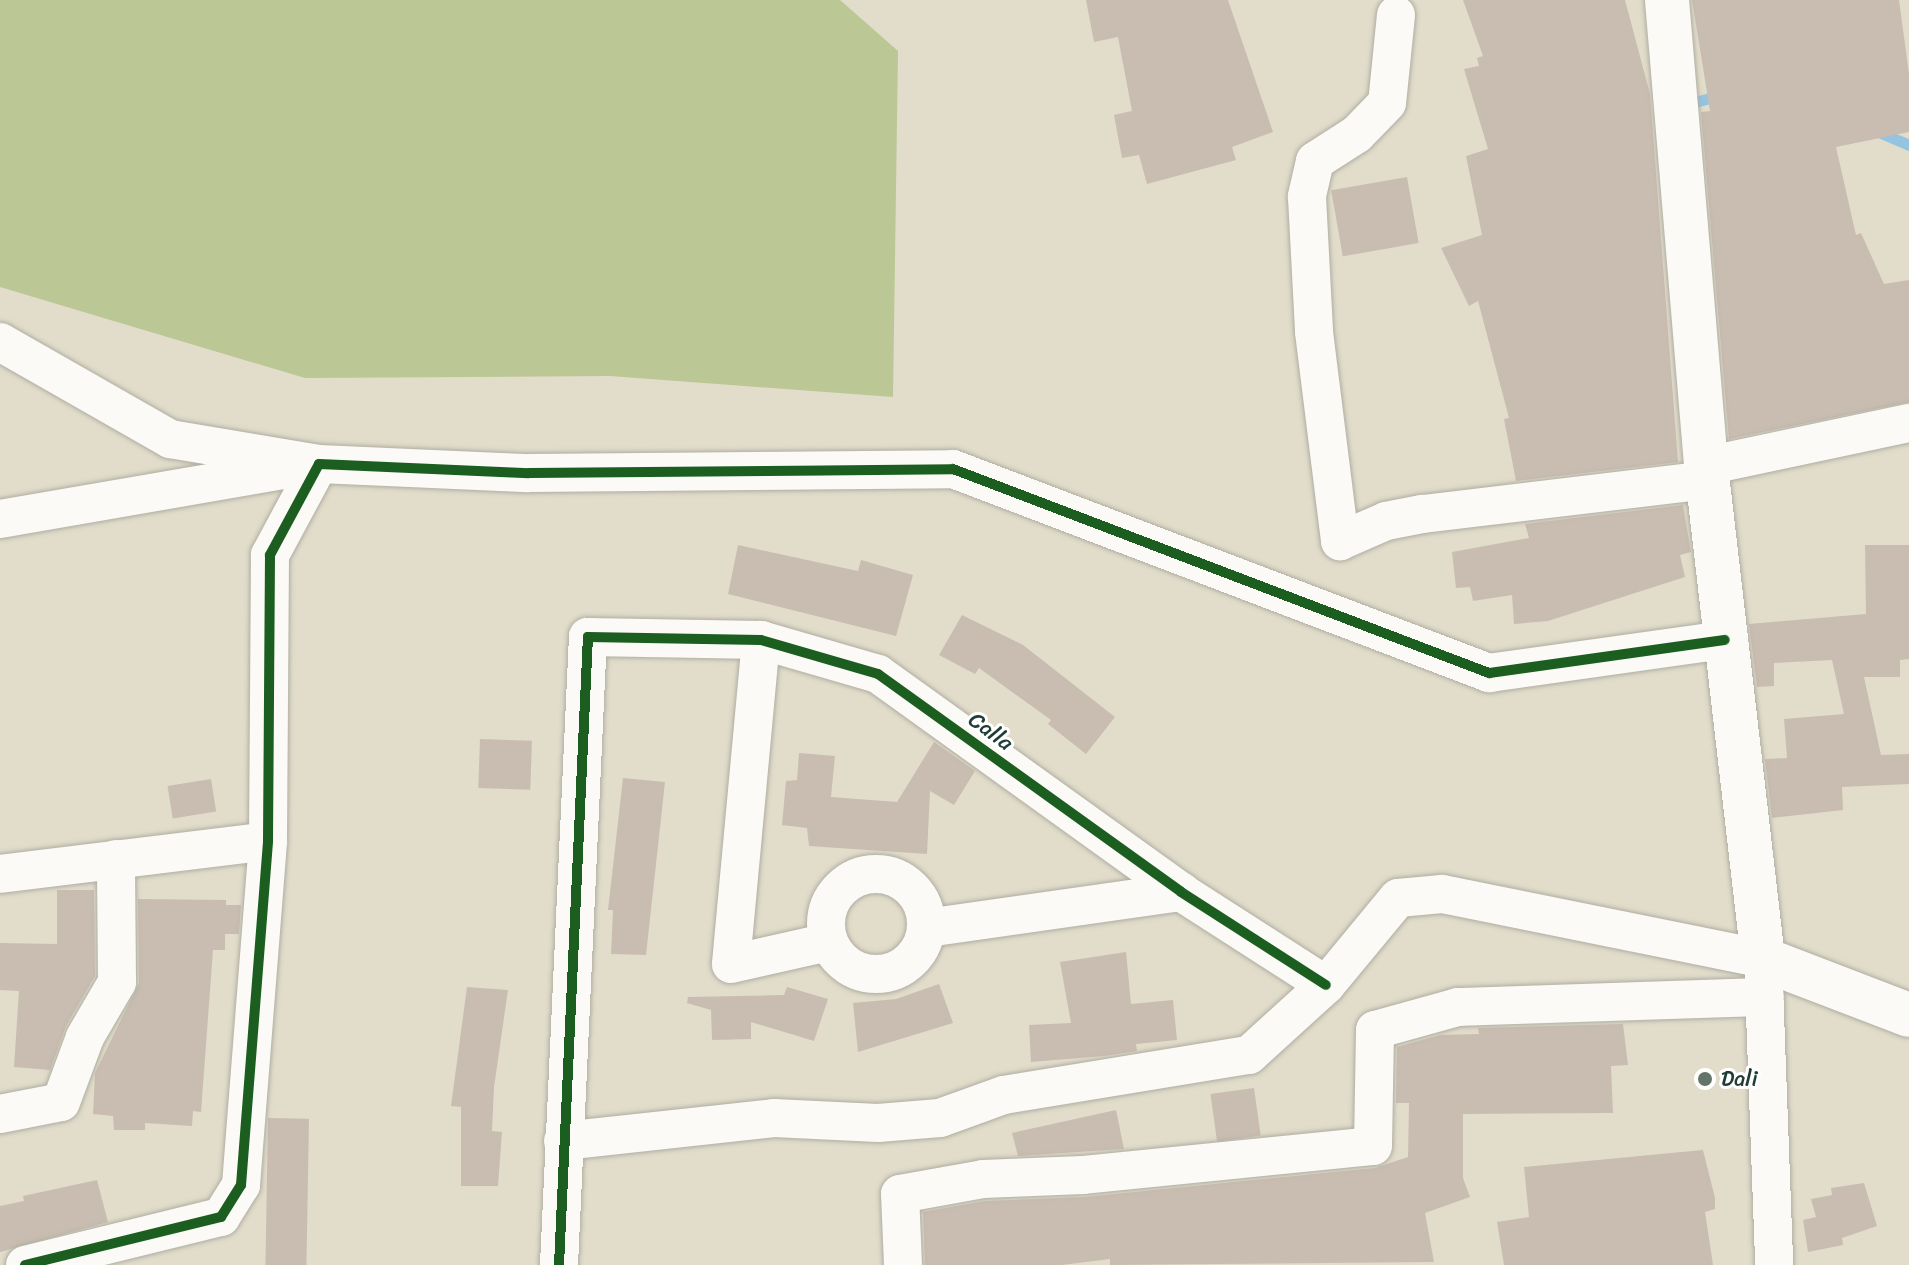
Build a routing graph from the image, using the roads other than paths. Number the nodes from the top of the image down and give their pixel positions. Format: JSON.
{"nodes":[{"id":1,"x":1667,"y":0,"type":"edge"},
{"id":2,"x":1396,"y":15,"type":"dead end"},
{"id":3,"x":0,"y":342,"type":"edge"},
{"id":4,"x":1909,"y":423,"type":"edge"},
{"id":5,"x":319,"y":464,"type":"junction"},
{"id":6,"x":1707,"y":473,"type":"junction"},
{"id":7,"x":0,"y":519,"type":"edge"},
{"id":8,"x":761,"y":640,"type":"junction"},
{"id":9,"x":1725,"y":640,"type":"junction"},
{"id":10,"x":268,"y":841,"type":"junction"},
{"id":11,"x":116,"y":859,"type":"junction"},
{"id":12,"x":0,"y":874,"type":"edge"},
{"id":13,"x":1181,"y":892,"type":"junction"},
{"id":14,"x":927,"y":928,"type":"junction"},
{"id":15,"x":829,"y":942,"type":"junction"},
{"id":16,"x":1764,"y":978,"type":"junction"},
{"id":17,"x":1326,"y":985,"type":"junction"},
{"id":18,"x":1909,"y":1015,"type":"edge"},
{"id":19,"x":0,"y":1114,"type":"edge"},
{"id":20,"x":563,"y":1141,"type":"junction"},
{"id":21,"x":25,"y":1265,"type":"edge"},
{"id":22,"x":559,"y":1265,"type":"edge"},
{"id":23,"x":903,"y":1265,"type":"edge"},
{"id":24,"x":1774,"y":1265,"type":"edge"}],
"edges":[{"from":1,"to":6,"type":"street"},
{"from":2,"to":6,"type":"street"},
{"from":3,"to":5,"type":"street"},
{"from":4,"to":6,"type":"street"},
{"from":5,"to":7,"type":"street"},
{"from":5,"to":9,"type":"street"},
{"from":5,"to":10,"type":"street"},
{"from":6,"to":9,"type":"street"},
{"from":8,"to":13,"type":"street","name":"Calla"},
{"from":8,"to":15,"type":"street"},
{"from":8,"to":20,"type":"street","name":"Calla"},
{"from":9,"to":16,"type":"street"},
{"from":10,"to":11,"type":"street"},
{"from":10,"to":21,"type":"street"},
{"from":11,"to":12,"type":"street"},
{"from":11,"to":19,"type":"street"},
{"from":13,"to":14,"type":"street"},
{"from":13,"to":17,"type":"street","name":"Calla"},
{"from":14,"to":15,"type":"street"},
{"from":14,"to":15,"type":"street"},
{"from":16,"to":17,"type":"street"},
{"from":16,"to":18,"type":"street"},
{"from":16,"to":23,"type":"street"},
{"from":16,"to":24,"type":"street"},
{"from":17,"to":20,"type":"street"},
{"from":20,"to":22,"type":"street"}]}
